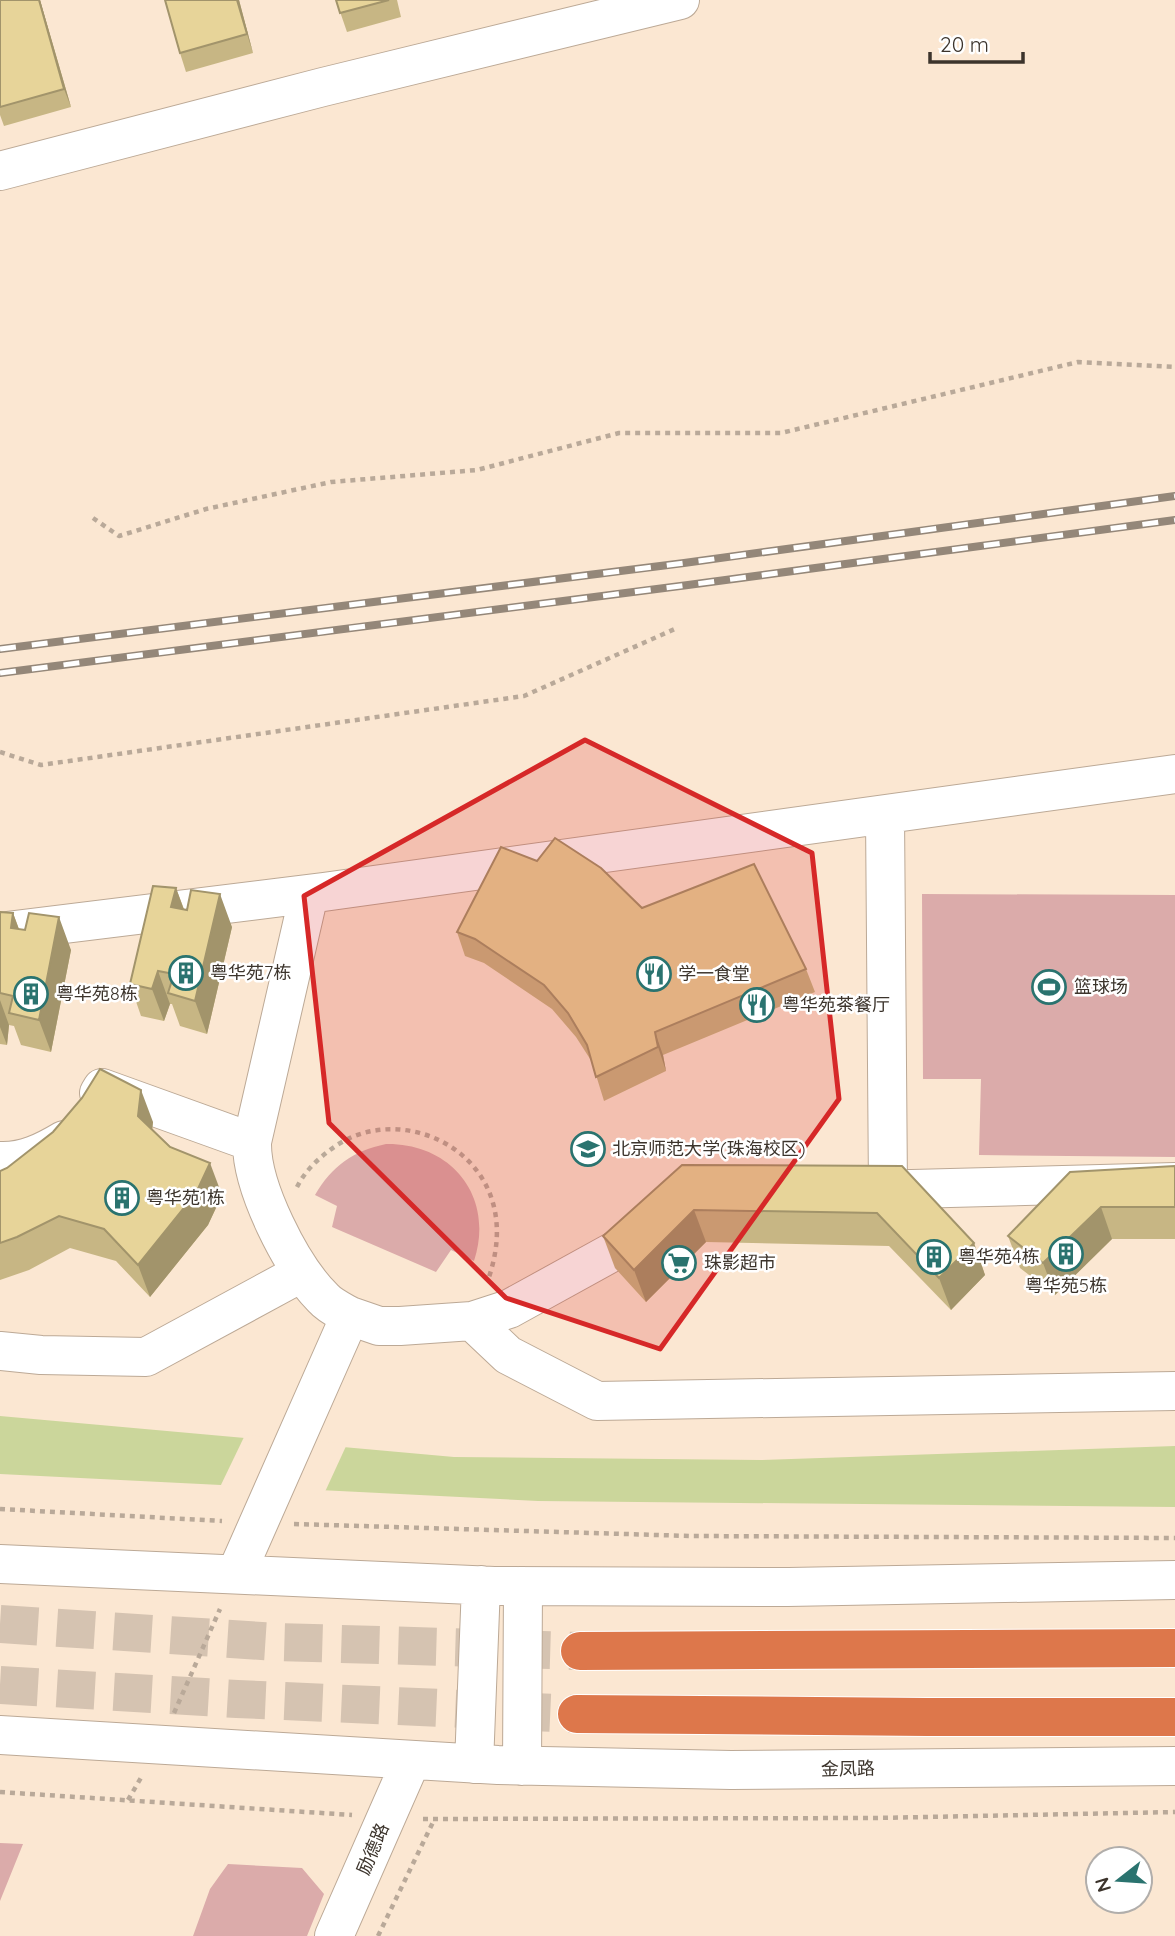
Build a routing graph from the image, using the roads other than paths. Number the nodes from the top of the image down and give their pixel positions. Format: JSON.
{"nodes":[{"id":1,"x":680,"y":0,"type":"edge"},
{"id":2,"x":0,"y":171,"type":"edge"},
{"id":3,"x":1175,"y":775,"type":"edge"},
{"id":4,"x":885,"y":815,"type":"junction"},
{"id":5,"x":339,"y":890,"type":"junction"},
{"id":6,"x":0,"y":932,"type":"edge"},
{"id":7,"x":252,"y":1142,"type":"junction"},
{"id":8,"x":0,"y":1161,"type":"edge"},
{"id":9,"x":1175,"y":1182,"type":"edge"},
{"id":10,"x":835,"y":1190,"type":"edge"},
{"id":11,"x":888,"y":1190,"type":"junction"},
{"id":12,"x":680,"y":1199,"type":"edge"},
{"id":13,"x":301,"y":1273,"type":"junction"},
{"id":14,"x":350,"y":1317,"type":"junction"},
{"id":15,"x":472,"y":1321,"type":"junction"},
{"id":16,"x":0,"y":1351,"type":"edge"},
{"id":17,"x":1175,"y":1391,"type":"edge"},
{"id":18,"x":0,"y":1564,"type":"edge"},
{"id":19,"x":236,"y":1574,"type":"junction"},
{"id":20,"x":1175,"y":1580,"type":"edge"},
{"id":21,"x":481,"y":1585,"type":"junction"},
{"id":22,"x":523,"y":1586,"type":"junction"},
{"id":23,"x":1175,"y":1648,"type":"edge"},
{"id":24,"x":580,"y":1651,"type":"tunnel mouth"},
{"id":25,"x":577,"y":1714,"type":"tunnel mouth"},
{"id":26,"x":1175,"y":1717,"type":"edge"},
{"id":27,"x":0,"y":1735,"type":"edge"},
{"id":28,"x":411,"y":1761,"type":"junction"},
{"id":29,"x":474,"y":1764,"type":"junction"},
{"id":30,"x":522,"y":1766,"type":"junction"},
{"id":31,"x":1175,"y":1766,"type":"edge"},
{"id":32,"x":334,"y":1936,"type":"edge"}],
"edges":[{"from":1,"to":2,"type":"street"},
{"from":3,"to":4,"type":"street"},
{"from":3,"to":5,"type":"street"},
{"from":4,"to":5,"type":"street"},
{"from":4,"to":11,"type":"street"},
{"from":5,"to":6,"type":"street"},
{"from":5,"to":7,"type":"street"},
{"from":7,"to":8,"type":"street"},
{"from":7,"to":13,"type":"street"},
{"from":9,"to":11,"type":"street"},
{"from":10,"to":11,"type":"street"},
{"from":12,"to":15,"type":"street"},
{"from":13,"to":14,"type":"street"},
{"from":13,"to":16,"type":"street"},
{"from":14,"to":15,"type":"street"},
{"from":14,"to":19,"type":"street"},
{"from":15,"to":17,"type":"street"},
{"from":18,"to":19,"type":"street"},
{"from":19,"to":21,"type":"street"},
{"from":20,"to":22,"type":"street"},
{"from":21,"to":22,"type":"street"},
{"from":21,"to":29,"type":"street"},
{"from":22,"to":30,"type":"street"},
{"from":23,"to":24,"type":"highway"},
{"from":25,"to":26,"type":"highway"},
{"from":27,"to":28,"type":"street","name":"金凤路"},
{"from":28,"to":29,"type":"street","name":"金凤路"},
{"from":28,"to":32,"type":"street","name":"励德路"},
{"from":29,"to":30,"type":"street","name":"金凤路"},
{"from":30,"to":31,"type":"street","name":"金凤路"}]}
